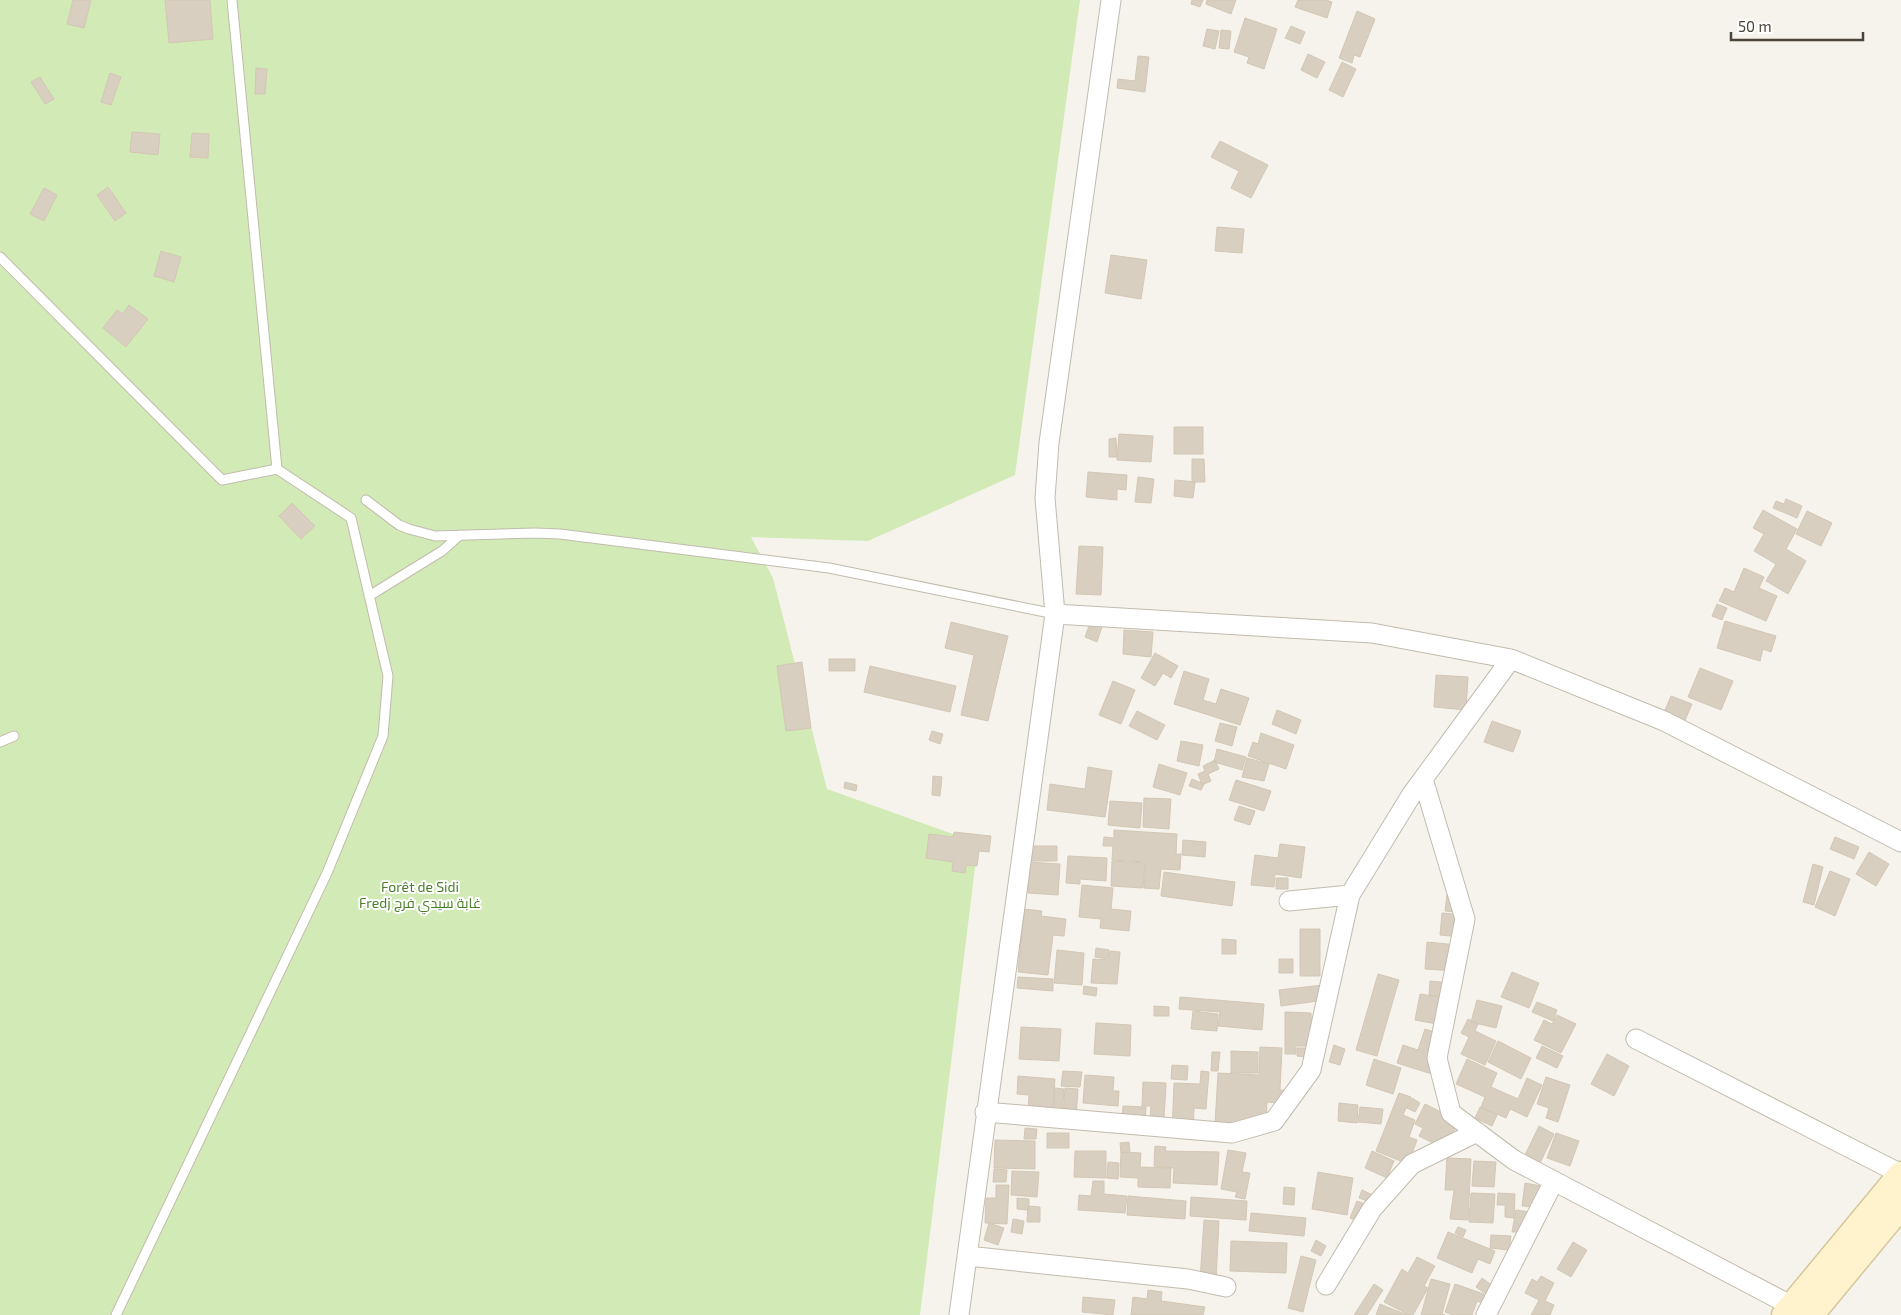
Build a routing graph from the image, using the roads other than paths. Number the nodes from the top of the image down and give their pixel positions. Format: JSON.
{"nodes":[{"id":1,"x":232,"y":0,"type":"edge"},
{"id":2,"x":1111,"y":0,"type":"edge"},
{"id":3,"x":0,"y":258,"type":"edge"},
{"id":4,"x":277,"y":470,"type":"junction"},
{"id":5,"x":366,"y":500,"type":"dead end"},
{"id":6,"x":460,"y":536,"type":"junction"},
{"id":7,"x":369,"y":596,"type":"junction"},
{"id":8,"x":1055,"y":614,"type":"junction"},
{"id":9,"x":1511,"y":659,"type":"junction"},
{"id":10,"x":14,"y":736,"type":"dead end"},
{"id":11,"x":0,"y":742,"type":"edge"},
{"id":12,"x":1423,"y":779,"type":"junction"},
{"id":13,"x":1901,"y":842,"type":"edge"},
{"id":14,"x":1350,"y":895,"type":"junction"},
{"id":15,"x":1289,"y":900,"type":"dead end"},
{"id":16,"x":1636,"y":1039,"type":"dead end"},
{"id":17,"x":985,"y":1112,"type":"junction"},
{"id":18,"x":1477,"y":1132,"type":"junction"},
{"id":19,"x":1901,"y":1175,"type":"edge"},
{"id":20,"x":1554,"y":1181,"type":"junction"},
{"id":21,"x":1901,"y":1205,"type":"edge"},
{"id":22,"x":967,"y":1256,"type":"junction"},
{"id":23,"x":1326,"y":1285,"type":"dead end"},
{"id":24,"x":1226,"y":1287,"type":"dead end"},
{"id":25,"x":1796,"y":1312,"type":"edge"},
{"id":26,"x":116,"y":1315,"type":"edge"},
{"id":27,"x":959,"y":1315,"type":"edge"},
{"id":28,"x":1486,"y":1315,"type":"edge"}],
"edges":[{"from":1,"to":4,"type":"lane"},
{"from":2,"to":8,"type":"street"},
{"from":3,"to":4,"type":"lane"},
{"from":4,"to":7,"type":"lane"},
{"from":5,"to":6,"type":"lane"},
{"from":6,"to":7,"type":"lane"},
{"from":6,"to":8,"type":"lane"},
{"from":7,"to":26,"type":"lane"},
{"from":8,"to":9,"type":"street"},
{"from":8,"to":17,"type":"street"},
{"from":9,"to":12,"type":"street"},
{"from":9,"to":13,"type":"street"},
{"from":10,"to":11,"type":"lane"},
{"from":12,"to":14,"type":"street"},
{"from":12,"to":18,"type":"street"},
{"from":14,"to":15,"type":"street"},
{"from":14,"to":17,"type":"street"},
{"from":16,"to":19,"type":"street"},
{"from":17,"to":22,"type":"street"},
{"from":18,"to":20,"type":"street"},
{"from":18,"to":23,"type":"street"},
{"from":19,"to":25,"type":"main road"},
{"from":20,"to":25,"type":"street"},
{"from":20,"to":28,"type":"street"},
{"from":21,"to":25,"type":"main road"},
{"from":22,"to":24,"type":"street"},
{"from":22,"to":27,"type":"street"}]}
